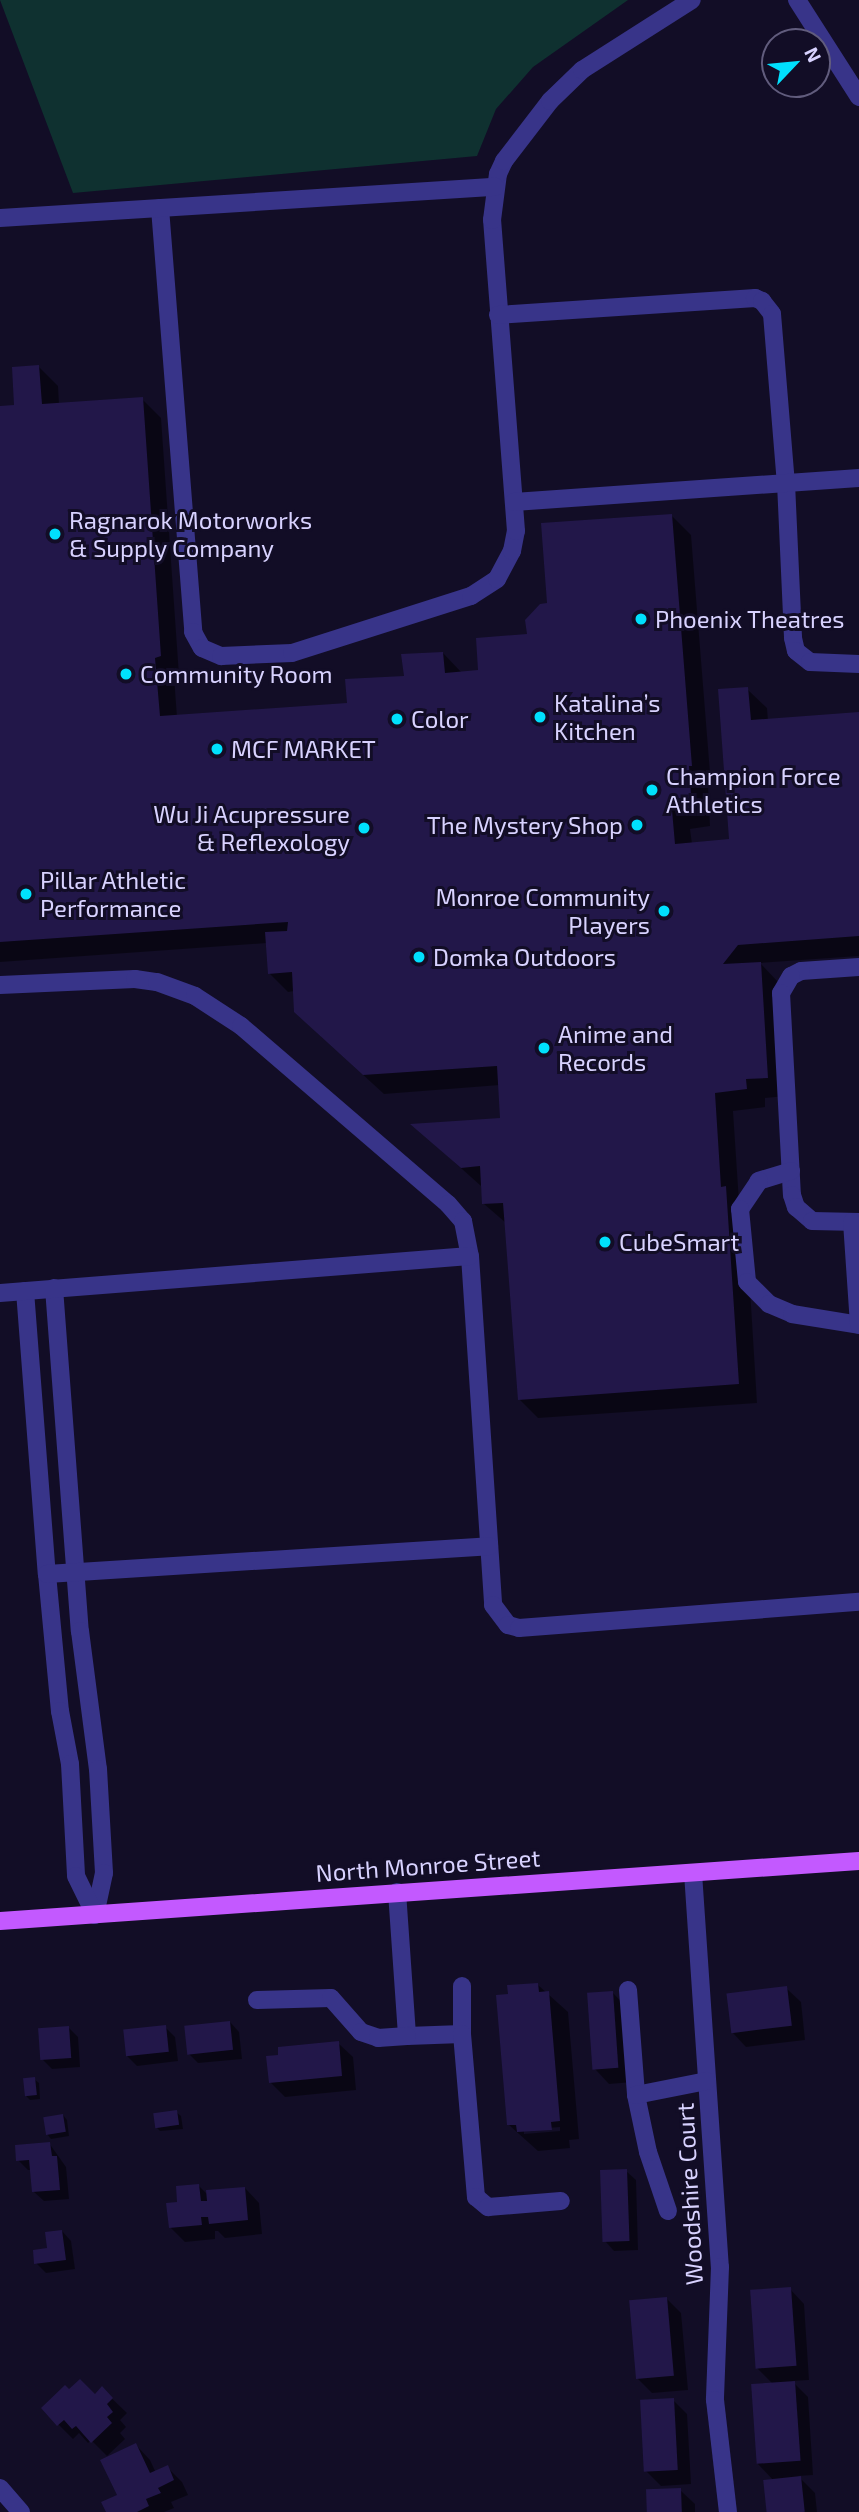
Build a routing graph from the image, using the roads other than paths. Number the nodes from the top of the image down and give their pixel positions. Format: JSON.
{"nodes":[{"id":1,"x":692,"y":0,"type":"edge"},
{"id":2,"x":797,"y":0,"type":"edge"},
{"id":3,"x":859,"y":97,"type":"edge"},
{"id":4,"x":495,"y":187,"type":"junction"},
{"id":5,"x":160,"y":208,"type":"junction"},
{"id":6,"x":0,"y":218,"type":"edge"},
{"id":7,"x":498,"y":315,"type":"junction"},
{"id":8,"x":859,"y":478,"type":"edge"},
{"id":9,"x":786,"y":483,"type":"junction"},
{"id":10,"x":514,"y":502,"type":"junction"},
{"id":11,"x":859,"y":664,"type":"edge"},
{"id":12,"x":859,"y":967,"type":"edge"},
{"id":13,"x":0,"y":985,"type":"edge"},
{"id":14,"x":791,"y":1171,"type":"junction"},
{"id":15,"x":855,"y":1222,"type":"edge"},
{"id":16,"x":470,"y":1256,"type":"junction"},
{"id":17,"x":54,"y":1288,"type":"junction"},
{"id":18,"x":25,"y":1292,"type":"junction"},
{"id":19,"x":0,"y":1293,"type":"edge"},
{"id":20,"x":859,"y":1325,"type":"edge"},
{"id":21,"x":489,"y":1546,"type":"junction"},
{"id":22,"x":75,"y":1573,"type":"junction"},
{"id":23,"x":47,"y":1574,"type":"junction"},
{"id":24,"x":859,"y":1602,"type":"edge"},
{"id":25,"x":859,"y":1861,"type":"edge"},
{"id":26,"x":693,"y":1872,"type":"junction"},
{"id":27,"x":397,"y":1892,"type":"junction"},
{"id":28,"x":95,"y":1915,"type":"junction"},
{"id":29,"x":0,"y":1921,"type":"edge"},
{"id":30,"x":462,"y":1986,"type":"dead end"},
{"id":31,"x":628,"y":1990,"type":"dead end"},
{"id":32,"x":257,"y":2000,"type":"dead end"},
{"id":33,"x":462,"y":2034,"type":"junction"},
{"id":34,"x":407,"y":2036,"type":"junction"},
{"id":35,"x":707,"y":2081,"type":"junction"},
{"id":36,"x":636,"y":2095,"type":"junction"},
{"id":37,"x":561,"y":2202,"type":"dead end"},
{"id":38,"x":668,"y":2211,"type":"dead end"},
{"id":39,"x":0,"y":2488,"type":"edge"},
{"id":40,"x":20,"y":2512,"type":"edge"},
{"id":41,"x":728,"y":2512,"type":"edge"}],
"edges":[{"from":1,"to":4,"type":"street"},
{"from":2,"to":3,"type":"street"},
{"from":4,"to":5,"type":"street"},
{"from":4,"to":7,"type":"street"},
{"from":5,"to":6,"type":"street"},
{"from":5,"to":10,"type":"street"},
{"from":7,"to":9,"type":"street"},
{"from":7,"to":10,"type":"street"},
{"from":8,"to":9,"type":"street"},
{"from":9,"to":10,"type":"street"},
{"from":9,"to":11,"type":"street"},
{"from":12,"to":14,"type":"street"},
{"from":13,"to":16,"type":"street"},
{"from":14,"to":15,"type":"street"},
{"from":14,"to":20,"type":"street"},
{"from":15,"to":20,"type":"street"},
{"from":16,"to":17,"type":"street"},
{"from":16,"to":21,"type":"street"},
{"from":17,"to":18,"type":"street"},
{"from":17,"to":22,"type":"street"},
{"from":18,"to":19,"type":"street"},
{"from":18,"to":23,"type":"street"},
{"from":21,"to":22,"type":"street"},
{"from":21,"to":24,"type":"street"},
{"from":22,"to":23,"type":"street"},
{"from":22,"to":28,"type":"street"},
{"from":23,"to":28,"type":"street"},
{"from":25,"to":26,"type":"main road","name":"North Monroe Street"},
{"from":26,"to":27,"type":"main road","name":"North Monroe Street"},
{"from":26,"to":35,"type":"street","name":"Woodshire Court"},
{"from":27,"to":28,"type":"main road","name":"North Monroe Street"},
{"from":27,"to":34,"type":"street"},
{"from":28,"to":29,"type":"main road","name":"North Monroe Street"},
{"from":30,"to":33,"type":"street"},
{"from":31,"to":36,"type":"street"},
{"from":32,"to":34,"type":"street"},
{"from":33,"to":34,"type":"street"},
{"from":33,"to":37,"type":"street"},
{"from":35,"to":36,"type":"street"},
{"from":35,"to":41,"type":"street","name":"Woodshire Court"},
{"from":36,"to":38,"type":"street"},
{"from":39,"to":40,"type":"street"}]}
